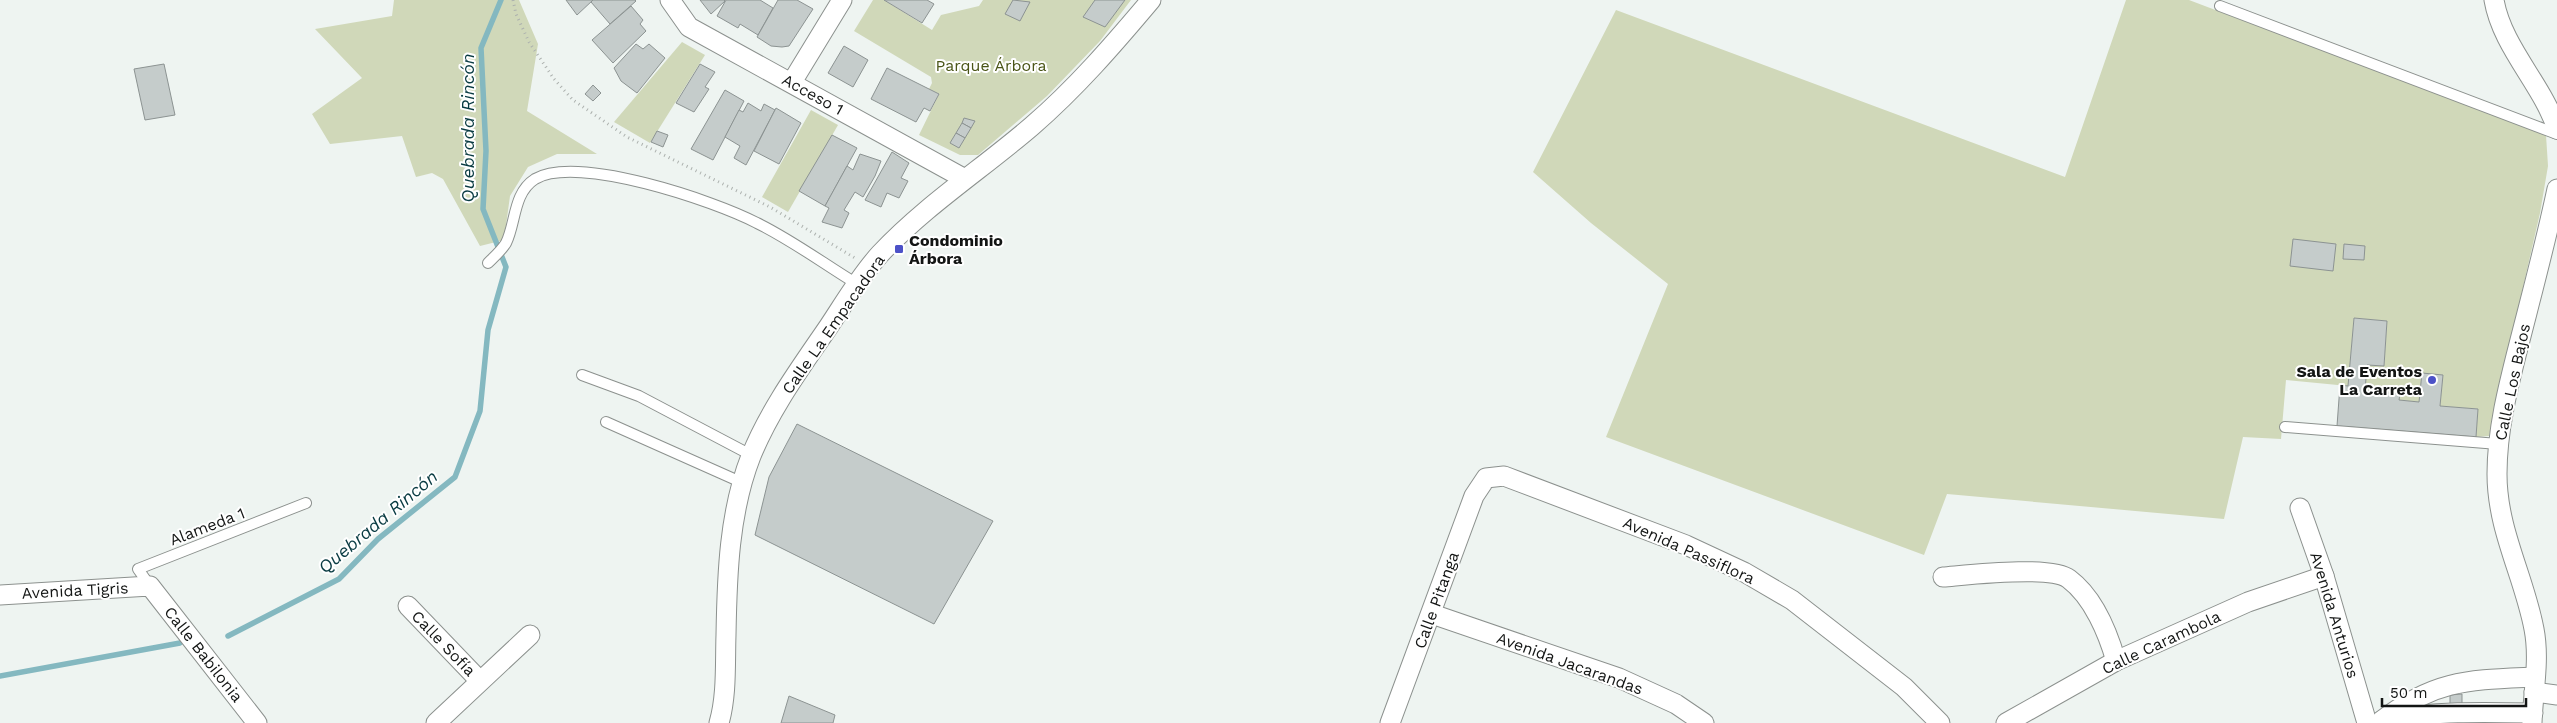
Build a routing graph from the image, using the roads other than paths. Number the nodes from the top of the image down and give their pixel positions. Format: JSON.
{"nodes":[{"id":1,"x":670,"y":0,"type":"edge"},
{"id":2,"x":842,"y":0,"type":"edge"},
{"id":3,"x":1151,"y":0,"type":"edge"},
{"id":4,"x":2494,"y":0,"type":"edge"},
{"id":5,"x":2220,"y":6,"type":"dead end"},
{"id":6,"x":792,"y":82,"type":"junction"},
{"id":7,"x":2557,"y":129,"type":"edge"},
{"id":8,"x":2557,"y":134,"type":"edge"},
{"id":9,"x":965,"y":179,"type":"junction"},
{"id":10,"x":2557,"y":189,"type":"edge"},
{"id":11,"x":488,"y":263,"type":"dead end"},
{"id":12,"x":857,"y":284,"type":"junction"},
{"id":13,"x":582,"y":375,"type":"dead end"},
{"id":14,"x":606,"y":422,"type":"dead end"},
{"id":15,"x":2285,"y":427,"type":"dead end"},
{"id":16,"x":2498,"y":444,"type":"junction"},
{"id":17,"x":752,"y":456,"type":"junction"},
{"id":18,"x":1486,"y":478,"type":"joint"},
{"id":19,"x":743,"y":483,"type":"junction"},
{"id":20,"x":306,"y":503,"type":"dead end"},
{"id":21,"x":2300,"y":508,"type":"dead end"},
{"id":22,"x":2324,"y":576,"type":"junction"},
{"id":23,"x":1943,"y":577,"type":"dead end"},
{"id":24,"x":150,"y":586,"type":"junction"},
{"id":25,"x":0,"y":595,"type":"edge"},
{"id":26,"x":408,"y":606,"type":"dead end"},
{"id":27,"x":1432,"y":614,"type":"junction"},
{"id":28,"x":530,"y":635,"type":"dead end"},
{"id":29,"x":2116,"y":661,"type":"junction"},
{"id":30,"x":480,"y":681,"type":"junction"},
{"id":31,"x":2535,"y":684,"type":"junction"},
{"id":32,"x":2557,"y":695,"type":"edge"},
{"id":33,"x":2532,"y":718,"type":"edge"},
{"id":34,"x":255,"y":722,"type":"edge"},
{"id":35,"x":2374,"y":722,"type":"edge"},
{"id":36,"x":436,"y":723,"type":"edge"},
{"id":37,"x":719,"y":723,"type":"edge"},
{"id":38,"x":1390,"y":723,"type":"edge"},
{"id":39,"x":1704,"y":723,"type":"edge"},
{"id":40,"x":1940,"y":723,"type":"edge"},
{"id":41,"x":2006,"y":723,"type":"edge"}],
"edges":[{"from":1,"to":6,"type":"street","name":"Acceso 1"},
{"from":2,"to":6,"type":"street"},
{"from":3,"to":9,"type":"street","name":"Calle La Empacadora"},
{"from":4,"to":7,"type":"street"},
{"from":5,"to":8,"type":"lane"},
{"from":6,"to":9,"type":"street","name":"Acceso 1"},
{"from":9,"to":12,"type":"street","name":"Calle La Empacadora"},
{"from":10,"to":16,"type":"street","name":"Calle Los Bajos"},
{"from":11,"to":12,"type":"lane"},
{"from":12,"to":17,"type":"street","name":"Calle La Empacadora"},
{"from":13,"to":17,"type":"lane"},
{"from":14,"to":19,"type":"lane"},
{"from":15,"to":16,"type":"lane"},
{"from":16,"to":31,"type":"street","name":"Calle Los Bajos"},
{"from":17,"to":19,"type":"street","name":"Calle La Empacadora"},
{"from":18,"to":27,"type":"street","name":"Calle Pitanga"},
{"from":18,"to":40,"type":"street","name":"Avenida Passiflora"},
{"from":19,"to":37,"type":"street","name":"Calle La Empacadora"},
{"from":20,"to":24,"type":"lane","name":"Alameda 1"},
{"from":21,"to":22,"type":"street","name":"Avenida Anturios"},
{"from":22,"to":29,"type":"street","name":"Calle Carambola"},
{"from":22,"to":35,"type":"street","name":"Avenida Anturios"},
{"from":23,"to":29,"type":"street"},
{"from":24,"to":25,"type":"street","name":"Avenida Tigris"},
{"from":24,"to":34,"type":"street","name":"Calle Babilonia"},
{"from":26,"to":30,"type":"street","name":"Calle Sofía"},
{"from":27,"to":38,"type":"street","name":"Calle Pitanga"},
{"from":27,"to":39,"type":"street","name":"Avenida Jacarandas"},
{"from":28,"to":30,"type":"street"},
{"from":29,"to":41,"type":"street","name":"Calle Carambola"},
{"from":30,"to":36,"type":"street"},
{"from":31,"to":32,"type":"street"},
{"from":31,"to":33,"type":"street","name":"Calle Los Bajos"},
{"from":31,"to":35,"type":"street"},
{"from":33,"to":35,"type":"street"}]}
